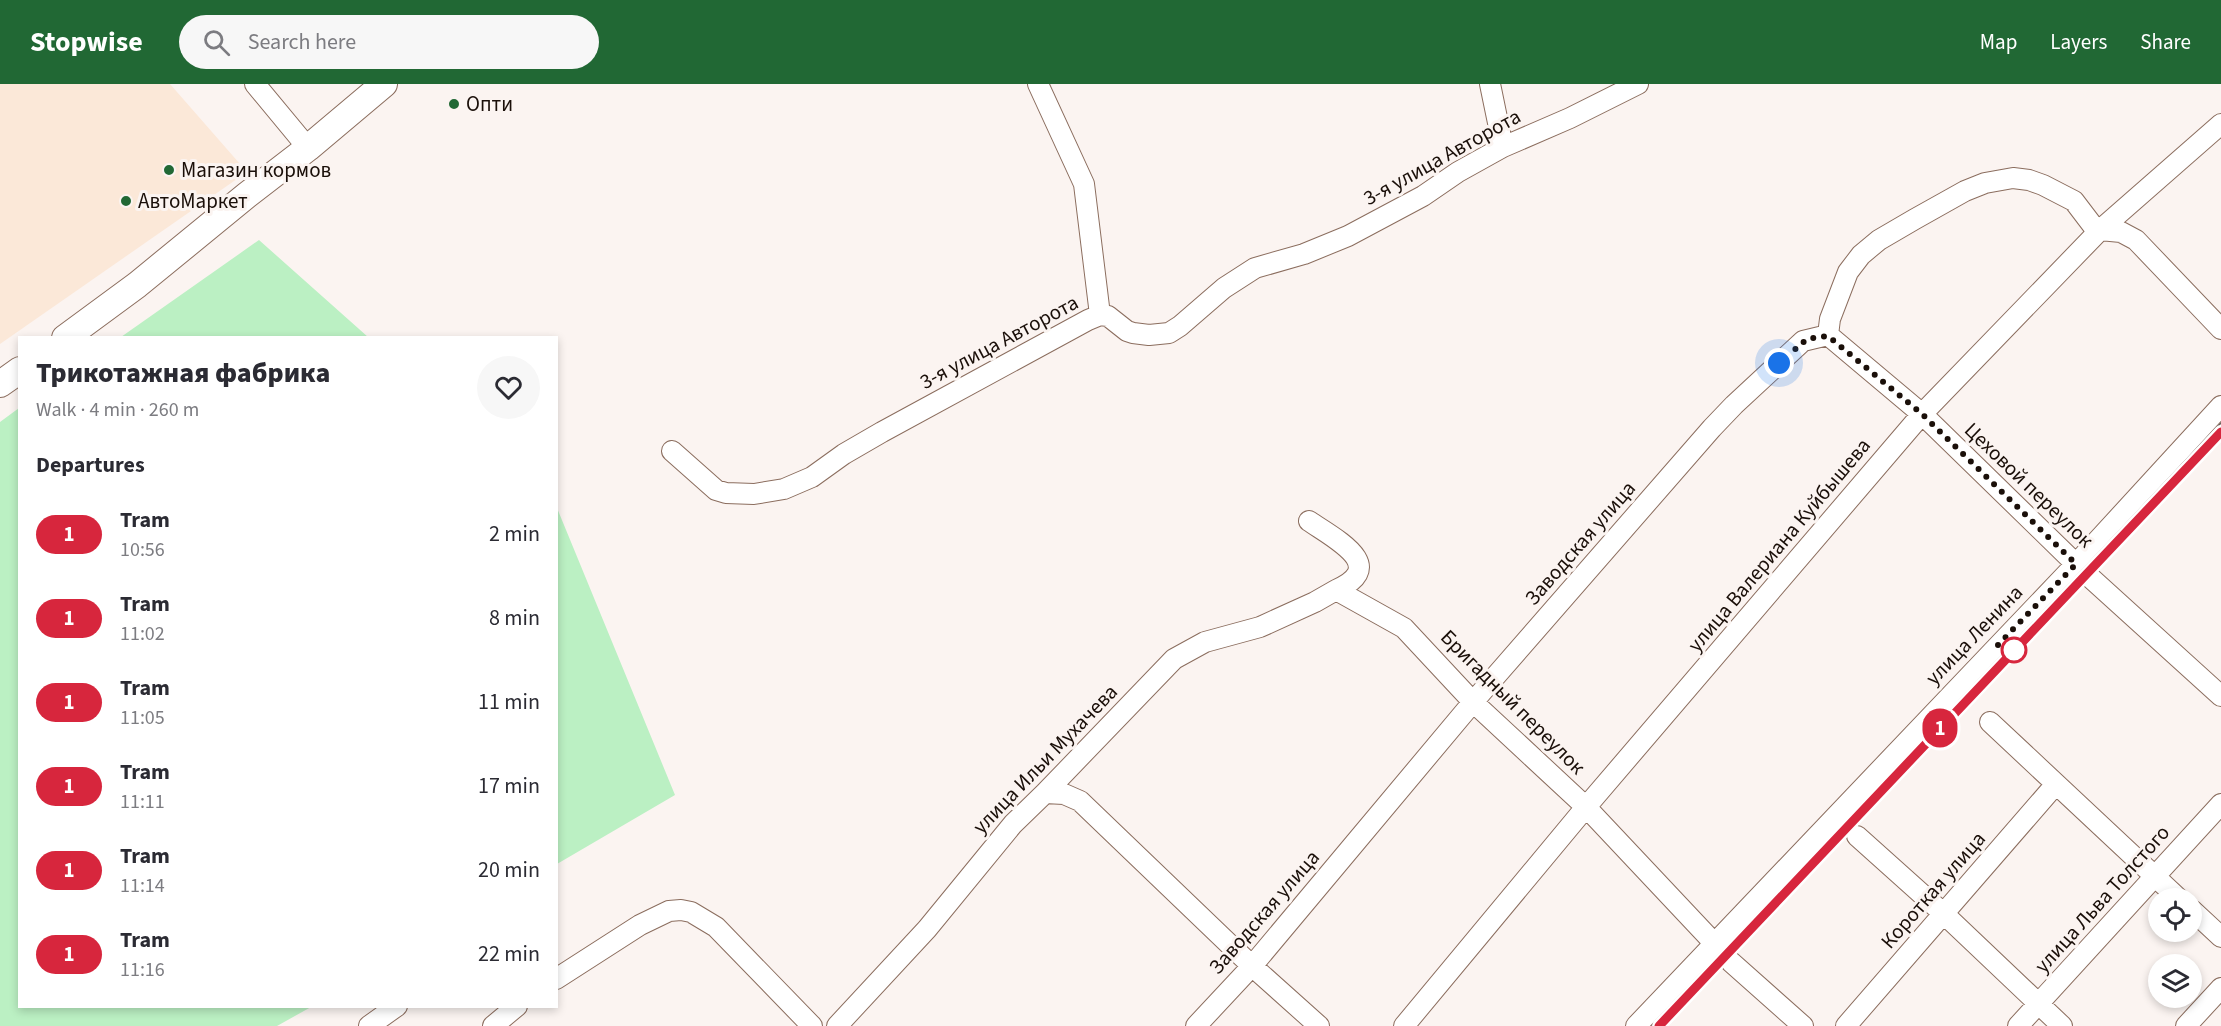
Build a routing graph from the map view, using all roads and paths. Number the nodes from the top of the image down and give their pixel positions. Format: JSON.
{"nodes":[{"id":1,"x":255,"y":84,"type":"edge"},
{"id":2,"x":384,"y":84,"type":"edge"},
{"id":3,"x":1038,"y":84,"type":"edge"},
{"id":4,"x":1490,"y":84,"type":"edge"},
{"id":5,"x":1638,"y":84,"type":"edge"},
{"id":6,"x":2221,"y":124,"type":"edge"},
{"id":7,"x":1503,"y":147,"type":"junction"},
{"id":8,"x":308,"y":148,"type":"junction"},
{"id":9,"x":2100,"y":230,"type":"junction"},
{"id":10,"x":1100,"y":315,"type":"junction"},
{"id":11,"x":2221,"y":329,"type":"edge"},
{"id":12,"x":68,"y":336,"type":"edge"},
{"id":13,"x":1828,"y":336,"type":"junction"},
{"id":14,"x":18,"y":371,"type":"edge"},
{"id":15,"x":0,"y":384,"type":"edge"},
{"id":16,"x":2221,"y":406,"type":"edge"},
{"id":17,"x":1922,"y":414,"type":"junction"},
{"id":18,"x":672,"y":452,"type":"dead end"},
{"id":19,"x":1309,"y":521,"type":"dead end"},
{"id":20,"x":2076,"y":564,"type":"junction"},
{"id":21,"x":1336,"y":590,"type":"junction"},
{"id":22,"x":2221,"y":696,"type":"edge"},
{"id":23,"x":1473,"y":702,"type":"junction"},
{"id":24,"x":1990,"y":722,"type":"dead end"},
{"id":25,"x":2056,"y":784,"type":"junction"},
{"id":26,"x":1045,"y":793,"type":"junction"},
{"id":27,"x":2221,"y":804,"type":"edge"},
{"id":28,"x":1586,"y":807,"type":"junction"},
{"id":29,"x":1857,"y":836,"type":"dead end"},
{"id":30,"x":2153,"y":876,"type":"junction"},
{"id":31,"x":2167,"y":888,"type":"edge"},
{"id":32,"x":1944,"y":914,"type":"junction"},
{"id":33,"x":2202,"y":919,"type":"edge"},
{"id":34,"x":2221,"y":937,"type":"edge"},
{"id":35,"x":1714,"y":943,"type":"junction"},
{"id":36,"x":1731,"y":962,"type":"dead end"},
{"id":37,"x":1252,"y":966,"type":"junction"},
{"id":38,"x":558,"y":978,"type":"edge"},
{"id":39,"x":2221,"y":988,"type":"edge"},
{"id":40,"x":2038,"y":1004,"type":"junction"},
{"id":41,"x":394,"y":1008,"type":"edge"},
{"id":42,"x":514,"y":1008,"type":"edge"},
{"id":43,"x":369,"y":1026,"type":"edge"},
{"id":44,"x":492,"y":1026,"type":"edge"},
{"id":45,"x":812,"y":1026,"type":"edge"},
{"id":46,"x":837,"y":1026,"type":"edge"},
{"id":47,"x":1196,"y":1026,"type":"edge"},
{"id":48,"x":1319,"y":1026,"type":"edge"},
{"id":49,"x":1404,"y":1026,"type":"edge"},
{"id":50,"x":1636,"y":1026,"type":"edge"},
{"id":51,"x":1803,"y":1026,"type":"edge"},
{"id":52,"x":1845,"y":1026,"type":"edge"},
{"id":53,"x":2018,"y":1026,"type":"edge"},
{"id":54,"x":2062,"y":1026,"type":"edge"},
{"id":55,"x":2186,"y":1026,"type":"edge"}],
"edges":[{"from":1,"to":8,"type":"street"},
{"from":2,"to":8,"type":"main road"},
{"from":3,"to":10,"type":"street"},
{"from":4,"to":7,"type":"street"},
{"from":5,"to":7,"type":"street","name":"3-я улица Авторота"},
{"from":6,"to":9,"type":"street","name":"улица Валериана Куйбышева"},
{"from":7,"to":10,"type":"street","name":"3-я улица Авторота"},
{"from":8,"to":12,"type":"main road"},
{"from":9,"to":11,"type":"street"},
{"from":9,"to":13,"type":"street"},
{"from":9,"to":17,"type":"street","name":"улица Валериана Куйбышева"},
{"from":10,"to":18,"type":"street","name":"3-я улица Авторота"},
{"from":13,"to":17,"type":"street","name":"Цеховой переулок"},
{"from":13,"to":23,"type":"street","name":"Заводская улица"},
{"from":14,"to":15,"type":"main road"},
{"from":16,"to":20,"type":"street","name":"улица Ленина"},
{"from":17,"to":20,"type":"street","name":"Цеховой переулок"},
{"from":17,"to":28,"type":"street","name":"улица Валериана Куйбышева"},
{"from":19,"to":21,"type":"street"},
{"from":20,"to":22,"type":"street","name":"Цеховой переулок"},
{"from":20,"to":35,"type":"street","name":"улица Ленина"},
{"from":21,"to":23,"type":"street","name":"Бригадный переулок"},
{"from":21,"to":26,"type":"street","name":"улица Ильи Мухачева"},
{"from":23,"to":28,"type":"street","name":"Бригадный переулок"},
{"from":23,"to":37,"type":"street","name":"Заводская улица"},
{"from":24,"to":25,"type":"street"},
{"from":25,"to":30,"type":"street"},
{"from":25,"to":32,"type":"street","name":"Короткая улица"},
{"from":26,"to":37,"type":"street"},
{"from":26,"to":46,"type":"street","name":"улица Ильи Мухачева"},
{"from":27,"to":30,"type":"street","name":"улица Льва Толстого"},
{"from":28,"to":35,"type":"street","name":"Бригадный переулок"},
{"from":28,"to":49,"type":"street","name":"улица Валериана Куйбышева"},
{"from":29,"to":32,"type":"street"},
{"from":30,"to":31,"type":"street"},
{"from":30,"to":40,"type":"street","name":"улица Льва Толстого"},
{"from":32,"to":40,"type":"street"},
{"from":32,"to":52,"type":"street","name":"Короткая улица"},
{"from":33,"to":34,"type":"street"},
{"from":35,"to":50,"type":"street","name":"улица Ленина"},
{"from":36,"to":51,"type":"street"},
{"from":37,"to":47,"type":"street","name":"Заводская улица"},
{"from":37,"to":48,"type":"street"},
{"from":38,"to":45,"type":"street"},
{"from":39,"to":55,"type":"street"},
{"from":40,"to":53,"type":"street","name":"улица Льва Толстого"},
{"from":40,"to":54,"type":"street"},
{"from":41,"to":43,"type":"street"},
{"from":42,"to":44,"type":"street"}]}
